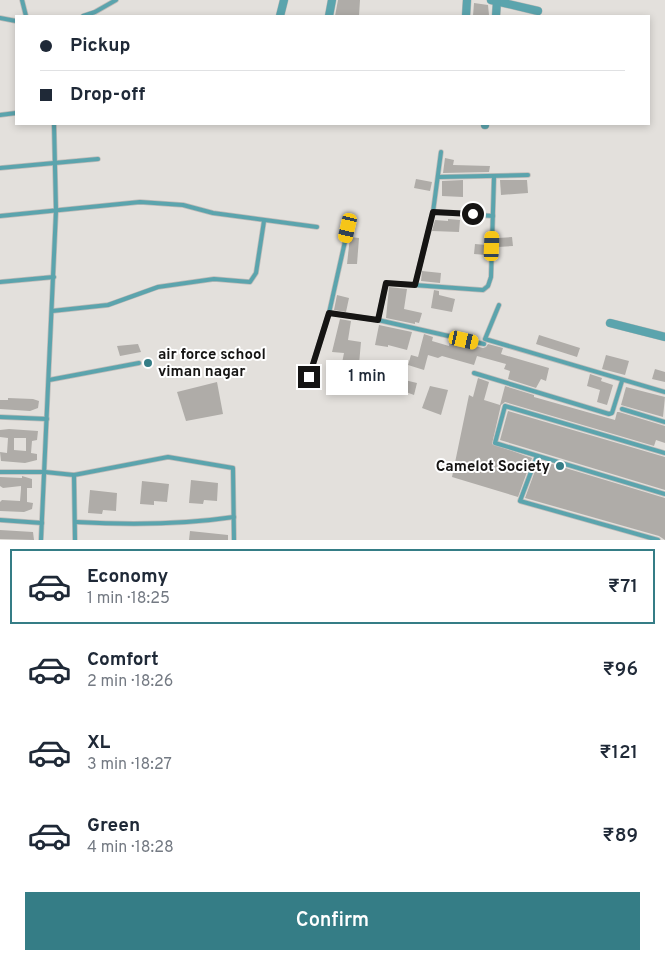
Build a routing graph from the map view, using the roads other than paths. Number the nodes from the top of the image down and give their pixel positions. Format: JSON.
{"nodes":[{"id":1,"x":22,"y":0,"type":"edge"},
{"id":2,"x":116,"y":0,"type":"edge"},
{"id":3,"x":284,"y":0,"type":"edge"},
{"id":4,"x":332,"y":0,"type":"edge"},
{"id":5,"x":467,"y":0,"type":"edge"},
{"id":6,"x":494,"y":1,"type":"edge"},
{"id":7,"x":538,"y":11,"type":"dead end"},
{"id":8,"x":26,"y":15,"type":"edge"},
{"id":9,"x":86,"y":15,"type":"edge"},
{"id":10,"x":280,"y":15,"type":"edge"},
{"id":11,"x":329,"y":15,"type":"edge"},
{"id":12,"x":466,"y":15,"type":"edge"},
{"id":13,"x":496,"y":15,"type":"edge"},
{"id":14,"x":0,"y":18,"type":"edge"},
{"id":15,"x":15,"y":21,"type":"edge"},
{"id":16,"x":15,"y":113,"type":"edge"},
{"id":17,"x":0,"y":115,"type":"edge"},
{"id":18,"x":54,"y":125,"type":"edge"},
{"id":19,"x":441,"y":152,"type":"dead end"},
{"id":20,"x":98,"y":159,"type":"dead end"},
{"id":21,"x":55,"y":163,"type":"junction"},
{"id":22,"x":0,"y":168,"type":"edge"},
{"id":23,"x":528,"y":175,"type":"dead end"},
{"id":24,"x":438,"y":177,"type":"junction"},
{"id":25,"x":494,"y":177,"type":"junction"},
{"id":26,"x":56,"y":211,"type":"junction"},
{"id":27,"x":433,"y":212,"type":"junction"},
{"id":28,"x":0,"y":216,"type":"edge"},
{"id":29,"x":493,"y":216,"type":"junction"},
{"id":30,"x":264,"y":221,"type":"junction"},
{"id":31,"x":317,"y":227,"type":"dead end"},
{"id":32,"x":348,"y":228,"type":"dead end"},
{"id":33,"x":54,"y":277,"type":"junction"},
{"id":34,"x":0,"y":282,"type":"edge"},
{"id":35,"x":415,"y":285,"type":"junction"},
{"id":36,"x":499,"y":305,"type":"dead end"},
{"id":37,"x":52,"y":311,"type":"junction"},
{"id":38,"x":329,"y":313,"type":"junction"},
{"id":39,"x":378,"y":320,"type":"junction"},
{"id":40,"x":610,"y":323,"type":"dead end"},
{"id":41,"x":665,"y":337,"type":"edge"},
{"id":42,"x":484,"y":344,"type":"dead end"},
{"id":43,"x":139,"y":363,"type":"dead end"},
{"id":44,"x":474,"y":373,"type":"dead end"},
{"id":45,"x":309,"y":377,"type":"dead end"},
{"id":46,"x":49,"y":380,"type":"junction"},
{"id":47,"x":622,"y":381,"type":"junction"},
{"id":48,"x":665,"y":392,"type":"edge"},
{"id":49,"x":622,"y":409,"type":"dead end"},
{"id":50,"x":0,"y":417,"type":"edge"},
{"id":51,"x":47,"y":419,"type":"junction"},
{"id":52,"x":665,"y":422,"type":"edge"},
{"id":53,"x":665,"y":453,"type":"edge"},
{"id":54,"x":537,"y":456,"type":"junction"},
{"id":55,"x":0,"y":472,"type":"edge"},
{"id":56,"x":45,"y":472,"type":"junction"},
{"id":57,"x":74,"y":475,"type":"junction"},
{"id":58,"x":665,"y":494,"type":"edge"},
{"id":59,"x":234,"y":517,"type":"junction"},
{"id":60,"x":0,"y":520,"type":"edge"},
{"id":61,"x":42,"y":522,"type":"junction"},
{"id":62,"x":76,"y":522,"type":"junction"},
{"id":63,"x":42,"y":540,"type":"edge"},
{"id":64,"x":75,"y":540,"type":"edge"},
{"id":65,"x":234,"y":540,"type":"edge"},
{"id":66,"x":658,"y":540,"type":"edge"}],
"edges":[{"from":1,"to":8,"type":"lane"},
{"from":2,"to":9,"type":"lane"},
{"from":3,"to":10,"type":"street"},
{"from":4,"to":11,"type":"street"},
{"from":5,"to":12,"type":"street"},
{"from":6,"to":7,"type":"street"},
{"from":6,"to":13,"type":"street"},
{"from":14,"to":15,"type":"lane"},
{"from":16,"to":17,"type":"lane"},
{"from":18,"to":21,"type":"lane"},
{"from":19,"to":24,"type":"lane"},
{"from":20,"to":21,"type":"lane"},
{"from":21,"to":22,"type":"lane"},
{"from":21,"to":26,"type":"lane"},
{"from":23,"to":25,"type":"lane"},
{"from":24,"to":25,"type":"lane"},
{"from":24,"to":27,"type":"lane"},
{"from":25,"to":29,"type":"lane"},
{"from":26,"to":28,"type":"lane"},
{"from":26,"to":30,"type":"lane"},
{"from":26,"to":33,"type":"lane"},
{"from":27,"to":29,"type":"lane"},
{"from":27,"to":35,"type":"lane"},
{"from":29,"to":35,"type":"lane"},
{"from":30,"to":31,"type":"lane"},
{"from":30,"to":37,"type":"lane"},
{"from":32,"to":38,"type":"lane"},
{"from":33,"to":34,"type":"lane"},
{"from":33,"to":37,"type":"lane"},
{"from":35,"to":39,"type":"lane"},
{"from":36,"to":47,"type":"lane"},
{"from":37,"to":46,"type":"lane"},
{"from":38,"to":39,"type":"lane"},
{"from":38,"to":45,"type":"lane"},
{"from":39,"to":42,"type":"lane"},
{"from":40,"to":41,"type":"street"},
{"from":43,"to":46,"type":"lane"},
{"from":44,"to":47,"type":"lane"},
{"from":46,"to":51,"type":"lane"},
{"from":47,"to":48,"type":"lane"},
{"from":49,"to":52,"type":"lane"},
{"from":50,"to":51,"type":"lane"},
{"from":51,"to":56,"type":"lane"},
{"from":53,"to":54,"type":"lane"},
{"from":54,"to":58,"type":"lane"},
{"from":54,"to":66,"type":"lane"},
{"from":55,"to":56,"type":"lane"},
{"from":56,"to":57,"type":"lane"},
{"from":56,"to":61,"type":"lane"},
{"from":57,"to":59,"type":"lane"},
{"from":57,"to":62,"type":"lane"},
{"from":59,"to":62,"type":"lane"},
{"from":59,"to":65,"type":"lane"},
{"from":60,"to":61,"type":"lane"},
{"from":61,"to":63,"type":"lane"},
{"from":62,"to":64,"type":"lane"}]}
